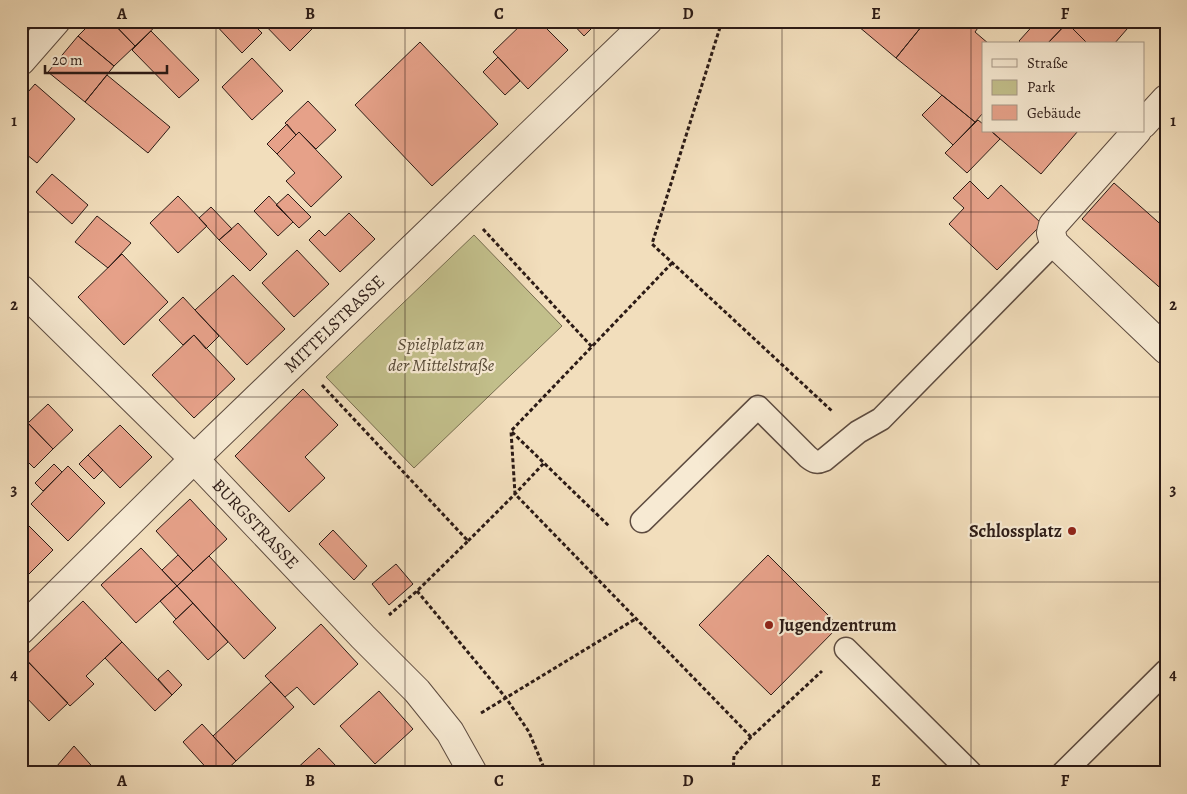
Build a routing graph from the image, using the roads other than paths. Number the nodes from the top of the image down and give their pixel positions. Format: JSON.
{"nodes":[{"id":1,"x":56,"y":21,"type":"edge"},
{"id":2,"x":648,"y":21,"type":"edge"},
{"id":3,"x":21,"y":61,"type":"edge"},
{"id":4,"x":1166,"y":99,"type":"edge"},
{"id":5,"x":1144,"y":123,"type":"edge"},
{"id":6,"x":1136,"y":132,"type":"edge"},
{"id":7,"x":1054,"y":243,"type":"junction"},
{"id":8,"x":21,"y":289,"type":"edge"},
{"id":9,"x":1166,"y":350,"type":"edge"},
{"id":10,"x":194,"y":459,"type":"junction"},
{"id":11,"x":642,"y":521,"type":"road end"},
{"id":12,"x":21,"y":630,"type":"edge"},
{"id":13,"x":846,"y":649,"type":"road end"},
{"id":14,"x":1166,"y":670,"type":"edge"},
{"id":15,"x":473,"y":773,"type":"edge"},
{"id":16,"x":972,"y":773,"type":"edge"},
{"id":17,"x":1062,"y":773,"type":"edge"}],
"edges":[{"from":1,"to":3,"type":"street"},
{"from":2,"to":10,"type":"street","name":"MITTELSTRASSE"},
{"from":4,"to":5,"type":"street"},
{"from":6,"to":7,"type":"street"},
{"from":7,"to":9,"type":"street"},
{"from":7,"to":11,"type":"lane"},
{"from":8,"to":10,"type":"street","name":"BURGSTRASSE"},
{"from":10,"to":12,"type":"street","name":"MITTELSTRASSE"},
{"from":10,"to":15,"type":"street","name":"BURGSTRASSE"},
{"from":13,"to":16,"type":"lane"},
{"from":14,"to":17,"type":"lane"}]}
